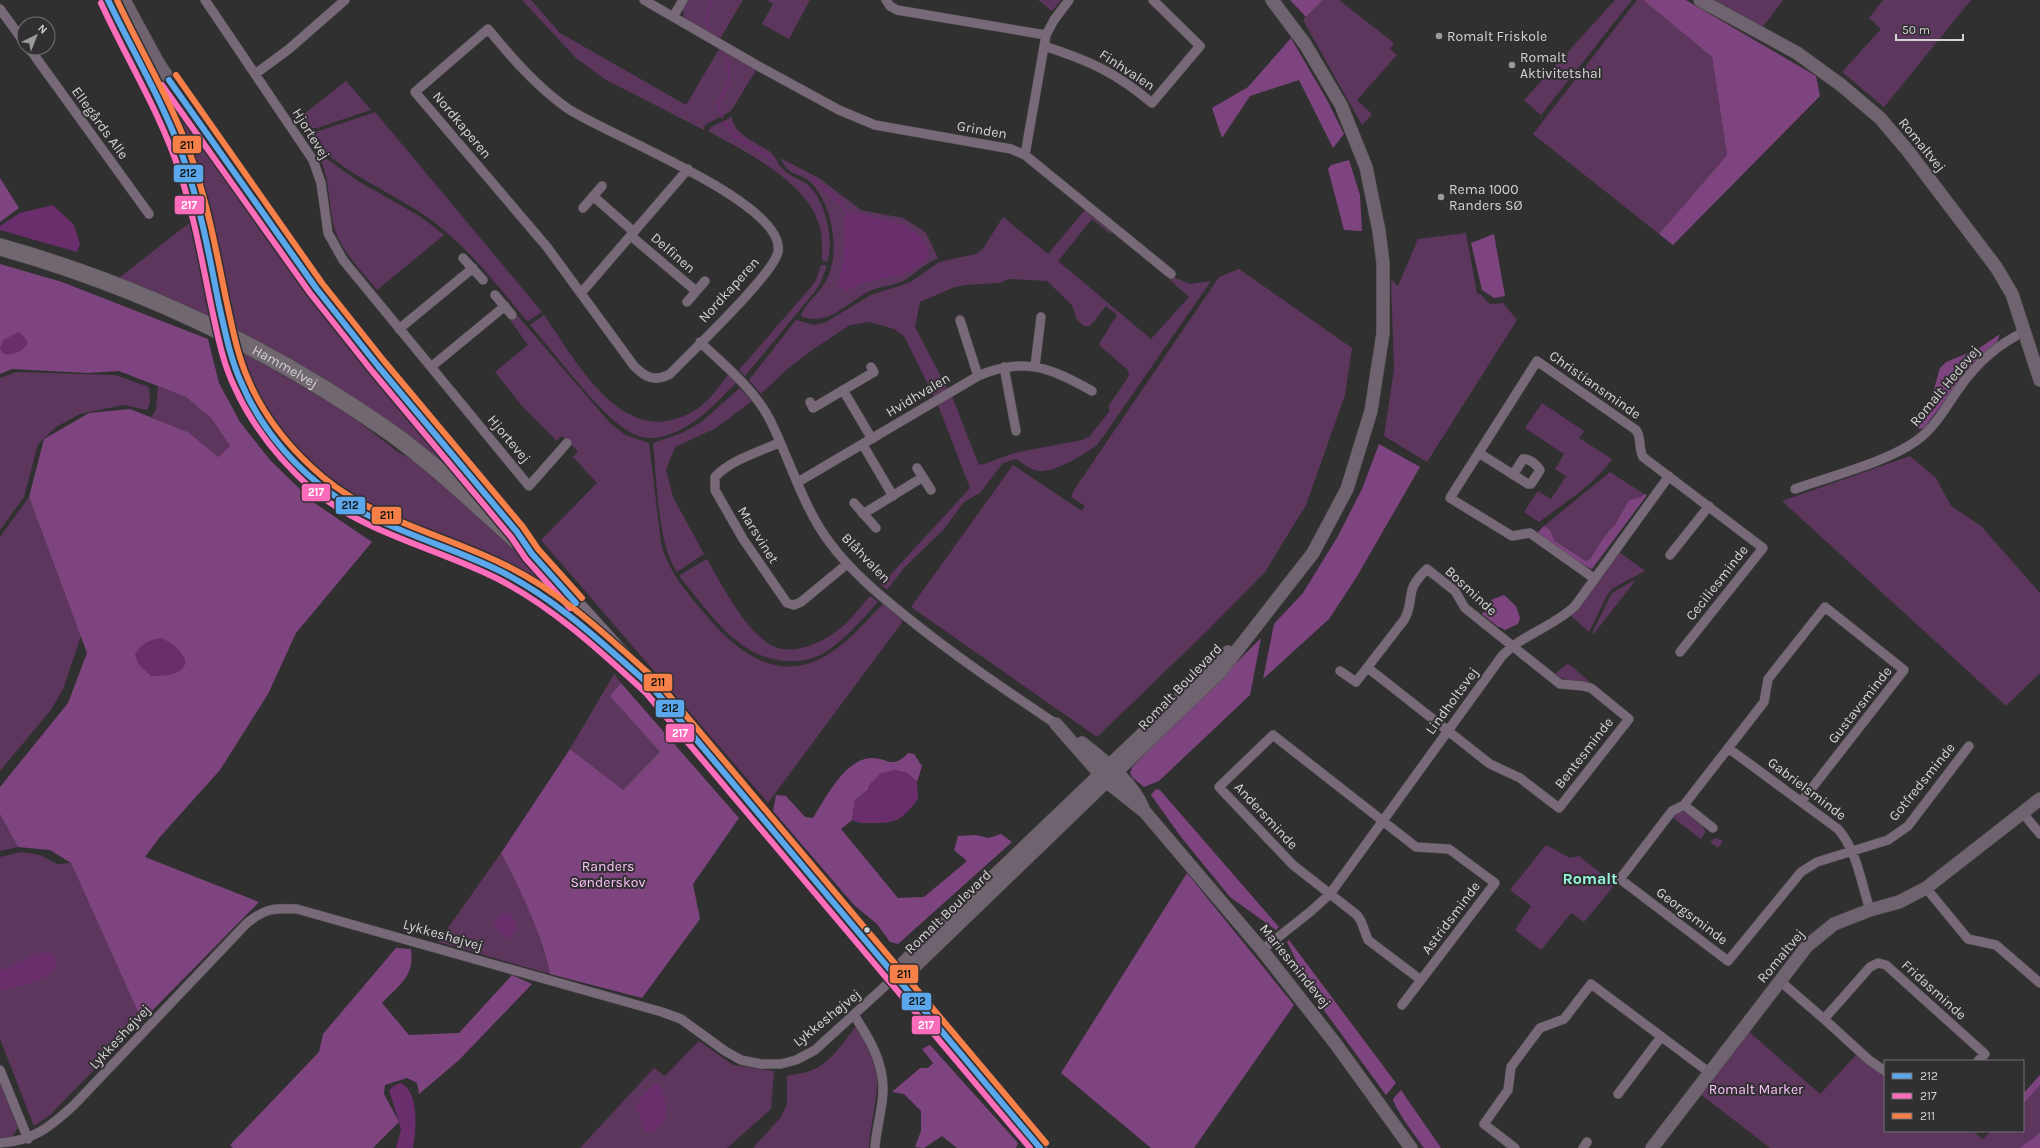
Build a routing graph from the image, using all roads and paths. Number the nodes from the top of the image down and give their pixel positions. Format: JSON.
{"nodes":[{"id":1,"x":108,"y":0,"type":"edge"},
{"id":2,"x":124,"y":0,"type":"edge"},
{"id":3,"x":205,"y":0,"type":"edge"},
{"id":4,"x":345,"y":0,"type":"edge"},
{"id":5,"x":644,"y":0,"type":"edge"},
{"id":6,"x":683,"y":0,"type":"edge"},
{"id":7,"x":886,"y":0,"type":"edge"},
{"id":8,"x":1069,"y":0,"type":"edge"},
{"id":9,"x":1152,"y":0,"type":"edge"},
{"id":10,"x":1272,"y":0,"type":"edge"},
{"id":11,"x":1700,"y":0,"type":"edge"},
{"id":12,"x":0,"y":8,"type":"edge"},
{"id":13,"x":673,"y":17,"type":"junction"},
{"id":14,"x":16,"y":31,"type":"edge"},
{"id":15,"x":1046,"y":35,"type":"junction"},
{"id":16,"x":1044,"y":46,"type":"junction"},
{"id":17,"x":35,"y":56,"type":"edge"},
{"id":18,"x":255,"y":74,"type":"junction"},
{"id":19,"x":1025,"y":155,"type":"junction"},
{"id":20,"x":688,"y":169,"type":"junction"},
{"id":21,"x":602,"y":186,"type":"dead end"},
{"id":22,"x":593,"y":196,"type":"junction"},
{"id":23,"x":583,"y":208,"type":"dead end"},
{"id":24,"x":149,"y":214,"type":"dead end"},
{"id":25,"x":633,"y":234,"type":"junction"},
{"id":26,"x":0,"y":247,"type":"edge"},
{"id":27,"x":463,"y":258,"type":"dead end"},
{"id":28,"x":473,"y":268,"type":"junction"},
{"id":29,"x":1171,"y":274,"type":"dead end"},
{"id":30,"x":482,"y":280,"type":"dead end"},
{"id":31,"x":705,"y":281,"type":"dead end"},
{"id":32,"x":696,"y":291,"type":"junction"},
{"id":33,"x":582,"y":292,"type":"junction"},
{"id":34,"x":495,"y":295,"type":"dead end"},
{"id":35,"x":687,"y":302,"type":"dead end"},
{"id":36,"x":505,"y":306,"type":"junction"},
{"id":37,"x":512,"y":315,"type":"dead end"},
{"id":38,"x":1041,"y":317,"type":"dead end"},
{"id":39,"x":960,"y":320,"type":"dead end"},
{"id":40,"x":399,"y":329,"type":"junction"},
{"id":41,"x":2024,"y":332,"type":"junction"},
{"id":42,"x":700,"y":342,"type":"junction"},
{"id":43,"x":2037,"y":360,"type":"edge"},
{"id":44,"x":1035,"y":366,"type":"junction"},
{"id":45,"x":431,"y":367,"type":"junction"},
{"id":46,"x":871,"y":367,"type":"dead end"},
{"id":47,"x":1004,"y":367,"type":"junction"},
{"id":48,"x":978,"y":376,"type":"junction"},
{"id":49,"x":2040,"y":380,"type":"edge"},
{"id":50,"x":843,"y":390,"type":"junction"},
{"id":51,"x":1092,"y":391,"type":"dead end"},
{"id":52,"x":810,"y":402,"type":"dead end"},
{"id":53,"x":1016,"y":431,"type":"dead end"},
{"id":54,"x":872,"y":439,"type":"junction"},
{"id":55,"x":780,"y":443,"type":"junction"},
{"id":56,"x":567,"y":444,"type":"dead end"},
{"id":57,"x":863,"y":445,"type":"junction"},
{"id":58,"x":1479,"y":453,"type":"junction"},
{"id":59,"x":917,"y":468,"type":"dead end"},
{"id":60,"x":1513,"y":475,"type":"dead end"},
{"id":61,"x":1669,"y":476,"type":"junction"},
{"id":62,"x":923,"y":477,"type":"junction"},
{"id":63,"x":798,"y":482,"type":"junction"},
{"id":64,"x":1795,"y":489,"type":"dead end"},
{"id":65,"x":931,"y":490,"type":"dead end"},
{"id":66,"x":893,"y":496,"type":"junction"},
{"id":67,"x":854,"y":503,"type":"dead end"},
{"id":68,"x":1709,"y":506,"type":"junction"},
{"id":69,"x":863,"y":514,"type":"junction"},
{"id":70,"x":876,"y":528,"type":"dead end"},
{"id":71,"x":532,"y":554,"type":"junction"},
{"id":72,"x":1670,"y":556,"type":"dead end"},
{"id":73,"x":847,"y":564,"type":"junction"},
{"id":74,"x":1595,"y":579,"type":"junction"},
{"id":75,"x":1513,"y":646,"type":"junction"},
{"id":76,"x":1680,"y":652,"type":"dead end"},
{"id":77,"x":1368,"y":668,"type":"junction"},
{"id":78,"x":1340,"y":671,"type":"dead end"},
{"id":79,"x":652,"y":687,"type":"junction"},
{"id":80,"x":1056,"y":724,"type":"joint"},
{"id":81,"x":1448,"y":730,"type":"junction"},
{"id":82,"x":1969,"y":746,"type":"dead end"},
{"id":83,"x":1728,"y":748,"type":"junction"},
{"id":84,"x":1108,"y":774,"type":"junction"},
{"id":85,"x":2040,"y":799,"type":"edge"},
{"id":86,"x":1801,"y":802,"type":"junction"},
{"id":87,"x":1684,"y":805,"type":"junction"},
{"id":88,"x":2022,"y":812,"type":"junction"},
{"id":89,"x":1382,"y":822,"type":"junction"},
{"id":90,"x":1713,"y":828,"type":"dead end"},
{"id":91,"x":2040,"y":834,"type":"edge"},
{"id":92,"x":1852,"y":851,"type":"junction"},
{"id":93,"x":1926,"y":888,"type":"junction"},
{"id":94,"x":1330,"y":894,"type":"junction"},
{"id":95,"x":1870,"y":910,"type":"junction"},
{"id":96,"x":1262,"y":950,"type":"junction"},
{"id":97,"x":895,"y":977,"type":"junction"},
{"id":98,"x":1421,"y":980,"type":"junction"},
{"id":99,"x":1780,"y":981,"type":"junction"},
{"id":100,"x":2040,"y":983,"type":"edge"},
{"id":101,"x":1402,"y":1005,"type":"dead end"},
{"id":102,"x":854,"y":1015,"type":"junction"},
{"id":103,"x":1824,"y":1018,"type":"junction"},
{"id":104,"x":1661,"y":1037,"type":"junction"},
{"id":105,"x":1979,"y":1060,"type":"edge"},
{"id":106,"x":0,"y":1070,"type":"edge"},
{"id":107,"x":1884,"y":1070,"type":"edge"},
{"id":108,"x":1710,"y":1073,"type":"junction"},
{"id":109,"x":1618,"y":1094,"type":"dead end"},
{"id":110,"x":28,"y":1139,"type":"junction"},
{"id":111,"x":0,"y":1143,"type":"edge"},
{"id":112,"x":875,"y":1148,"type":"edge"},
{"id":113,"x":1040,"y":1148,"type":"edge"},
{"id":114,"x":1411,"y":1148,"type":"edge"},
{"id":115,"x":1515,"y":1148,"type":"edge"},
{"id":116,"x":1652,"y":1148,"type":"edge"}],
"edges":[{"from":1,"to":79,"type":"street","bridge":true},
{"from":2,"to":71,"type":"street"},
{"from":3,"to":18,"type":"street","name":"Hjortevej"},
{"from":4,"to":18,"type":"street"},
{"from":5,"to":13,"type":"street","name":"Grinden"},
{"from":6,"to":13,"type":"street"},
{"from":7,"to":15,"type":"street"},
{"from":8,"to":15,"type":"street"},
{"from":9,"to":16,"type":"street","name":"Finhvalen"},
{"from":10,"to":84,"type":"street","name":"Romalt Boulevard"},
{"from":11,"to":41,"type":"street","name":"Romaltvej"},
{"from":12,"to":14,"type":"street"},
{"from":13,"to":19,"type":"street","name":"Grinden"},
{"from":15,"to":16,"type":"street"},
{"from":16,"to":19,"type":"street"},
{"from":17,"to":24,"type":"street","name":"Ellegårds Alle"},
{"from":18,"to":40,"type":"street","name":"Hjortevej"},
{"from":19,"to":29,"type":"street","name":"Grinden"},
{"from":20,"to":25,"type":"street","name":"Delfinen"},
{"from":20,"to":33,"type":"street","name":"Nordkaperen"},
{"from":20,"to":42,"type":"street","name":"Nordkaperen"},
{"from":21,"to":22,"type":"street"},
{"from":22,"to":23,"type":"street"},
{"from":22,"to":25,"type":"street","name":"Delfinen"},
{"from":25,"to":32,"type":"street","name":"Delfinen"},
{"from":25,"to":33,"type":"street","name":"Delfinen"},
{"from":26,"to":71,"type":"highway","name":"Hammelvej"},
{"from":27,"to":28,"type":"street"},
{"from":28,"to":30,"type":"street"},
{"from":28,"to":40,"type":"street"},
{"from":31,"to":32,"type":"street","name":"Delfinen"},
{"from":32,"to":35,"type":"street","name":"Delfinen"},
{"from":33,"to":42,"type":"street","name":"Nordkaperen"},
{"from":34,"to":36,"type":"street"},
{"from":36,"to":37,"type":"street"},
{"from":36,"to":45,"type":"street"},
{"from":38,"to":44,"type":"street"},
{"from":39,"to":48,"type":"street"},
{"from":40,"to":45,"type":"street","name":"Hjortevej"},
{"from":41,"to":43,"type":"street","name":"Romaltvej"},
{"from":41,"to":64,"type":"street","name":"Romalt Hedevej"},
{"from":42,"to":55,"type":"street","name":"Blåhvalen"},
{"from":43,"to":49,"type":"street","name":"Romaltvej"},
{"from":44,"to":47,"type":"street","name":"Hvidhvalen"},
{"from":44,"to":51,"type":"street","name":"Hvidhvalen"},
{"from":45,"to":56,"type":"street","name":"Hjortevej"},
{"from":46,"to":50,"type":"street"},
{"from":47,"to":48,"type":"street","name":"Hvidhvalen"},
{"from":47,"to":53,"type":"street"},
{"from":48,"to":54,"type":"street","name":"Hvidhvalen"},
{"from":50,"to":52,"type":"street"},
{"from":50,"to":54,"type":"street"},
{"from":54,"to":57,"type":"street","name":"Hvidhvalen"},
{"from":55,"to":63,"type":"street","name":"Blåhvalen"},
{"from":55,"to":73,"type":"street","name":"Marsvinet"},
{"from":57,"to":63,"type":"street","name":"Hvidhvalen"},
{"from":57,"to":66,"type":"street"},
{"from":58,"to":60,"type":"street"},
{"from":58,"to":61,"type":"street","name":"Christiansminde"},
{"from":58,"to":74,"type":"street","name":"Christiansminde"},
{"from":59,"to":62,"type":"street"},
{"from":61,"to":68,"type":"street","name":"Ceciliesminde"},
{"from":61,"to":74,"type":"street","name":"Lindholtsvej"},
{"from":62,"to":65,"type":"street"},
{"from":62,"to":66,"type":"street"},
{"from":63,"to":73,"type":"street","name":"Blåhvalen"},
{"from":66,"to":69,"type":"street"},
{"from":67,"to":69,"type":"street"},
{"from":68,"to":72,"type":"street"},
{"from":68,"to":76,"type":"street","name":"Ceciliesminde"},
{"from":69,"to":70,"type":"street"},
{"from":71,"to":79,"type":"main road"},
{"from":73,"to":80,"type":"street","name":"Blåhvalen"},
{"from":74,"to":75,"type":"street","name":"Lindholtsvej"},
{"from":75,"to":77,"type":"street","name":"Bosminde"},
{"from":75,"to":81,"type":"street","name":"Lindholtsvej"},
{"from":75,"to":81,"type":"street","name":"Bentesminde"},
{"from":77,"to":78,"type":"street","name":"Bosminde"},
{"from":77,"to":81,"type":"street"},
{"from":79,"to":97,"type":"main road"},
{"from":80,"to":84,"type":"street","name":"Blåhvalen"},
{"from":81,"to":89,"type":"street","name":"Lindholtsvej"},
{"from":82,"to":92,"type":"street","name":"Gotfredsminde"},
{"from":83,"to":86,"type":"street","name":"Gabrielsminde"},
{"from":83,"to":86,"type":"street","name":"Gustavsminde"},
{"from":83,"to":87,"type":"street","name":"Georgsminde"},
{"from":84,"to":96,"type":"street","name":"Mariesmindevej"},
{"from":84,"to":97,"type":"street","name":"Romalt Boulevard"},
{"from":85,"to":88,"type":"street","name":"Romaltvej"},
{"from":86,"to":92,"type":"street","name":"Gabrielsminde"},
{"from":87,"to":90,"type":"street"},
{"from":87,"to":92,"type":"street","name":"Georgsminde"},
{"from":88,"to":91,"type":"street"},
{"from":88,"to":93,"type":"street","name":"Romaltvej"},
{"from":89,"to":94,"type":"street","name":"Lindholtsvej"},
{"from":89,"to":94,"type":"street","name":"Andersminde"},
{"from":89,"to":98,"type":"street","name":"Astridsminde"},
{"from":92,"to":95,"type":"street","name":"Gabrielsminde"},
{"from":93,"to":95,"type":"street","name":"Romaltvej"},
{"from":93,"to":100,"type":"street"},
{"from":94,"to":96,"type":"street","name":"Lindholtsvej"},
{"from":94,"to":98,"type":"street"},
{"from":95,"to":99,"type":"street","name":"Romaltvej"},
{"from":96,"to":114,"type":"street","name":"Mariesmindevej"},
{"from":97,"to":102,"type":"street","name":"Lykkeshøjvej"},
{"from":97,"to":113,"type":"main road"},
{"from":98,"to":101,"type":"street","name":"Astridsminde"},
{"from":99,"to":103,"type":"street"},
{"from":99,"to":108,"type":"street","name":"Romaltvej"},
{"from":102,"to":110,"type":"street","name":"Lykkeshøjvej"},
{"from":102,"to":112,"type":"street"},
{"from":103,"to":105,"type":"street","name":"Fridasminde"},
{"from":103,"to":107,"type":"street"},
{"from":104,"to":108,"type":"street"},
{"from":104,"to":109,"type":"street"},
{"from":104,"to":115,"type":"street"},
{"from":106,"to":110,"type":"street"},
{"from":108,"to":116,"type":"street","name":"Romaltvej"},
{"from":110,"to":111,"type":"street","name":"Lykkeshøjvej"}]}
